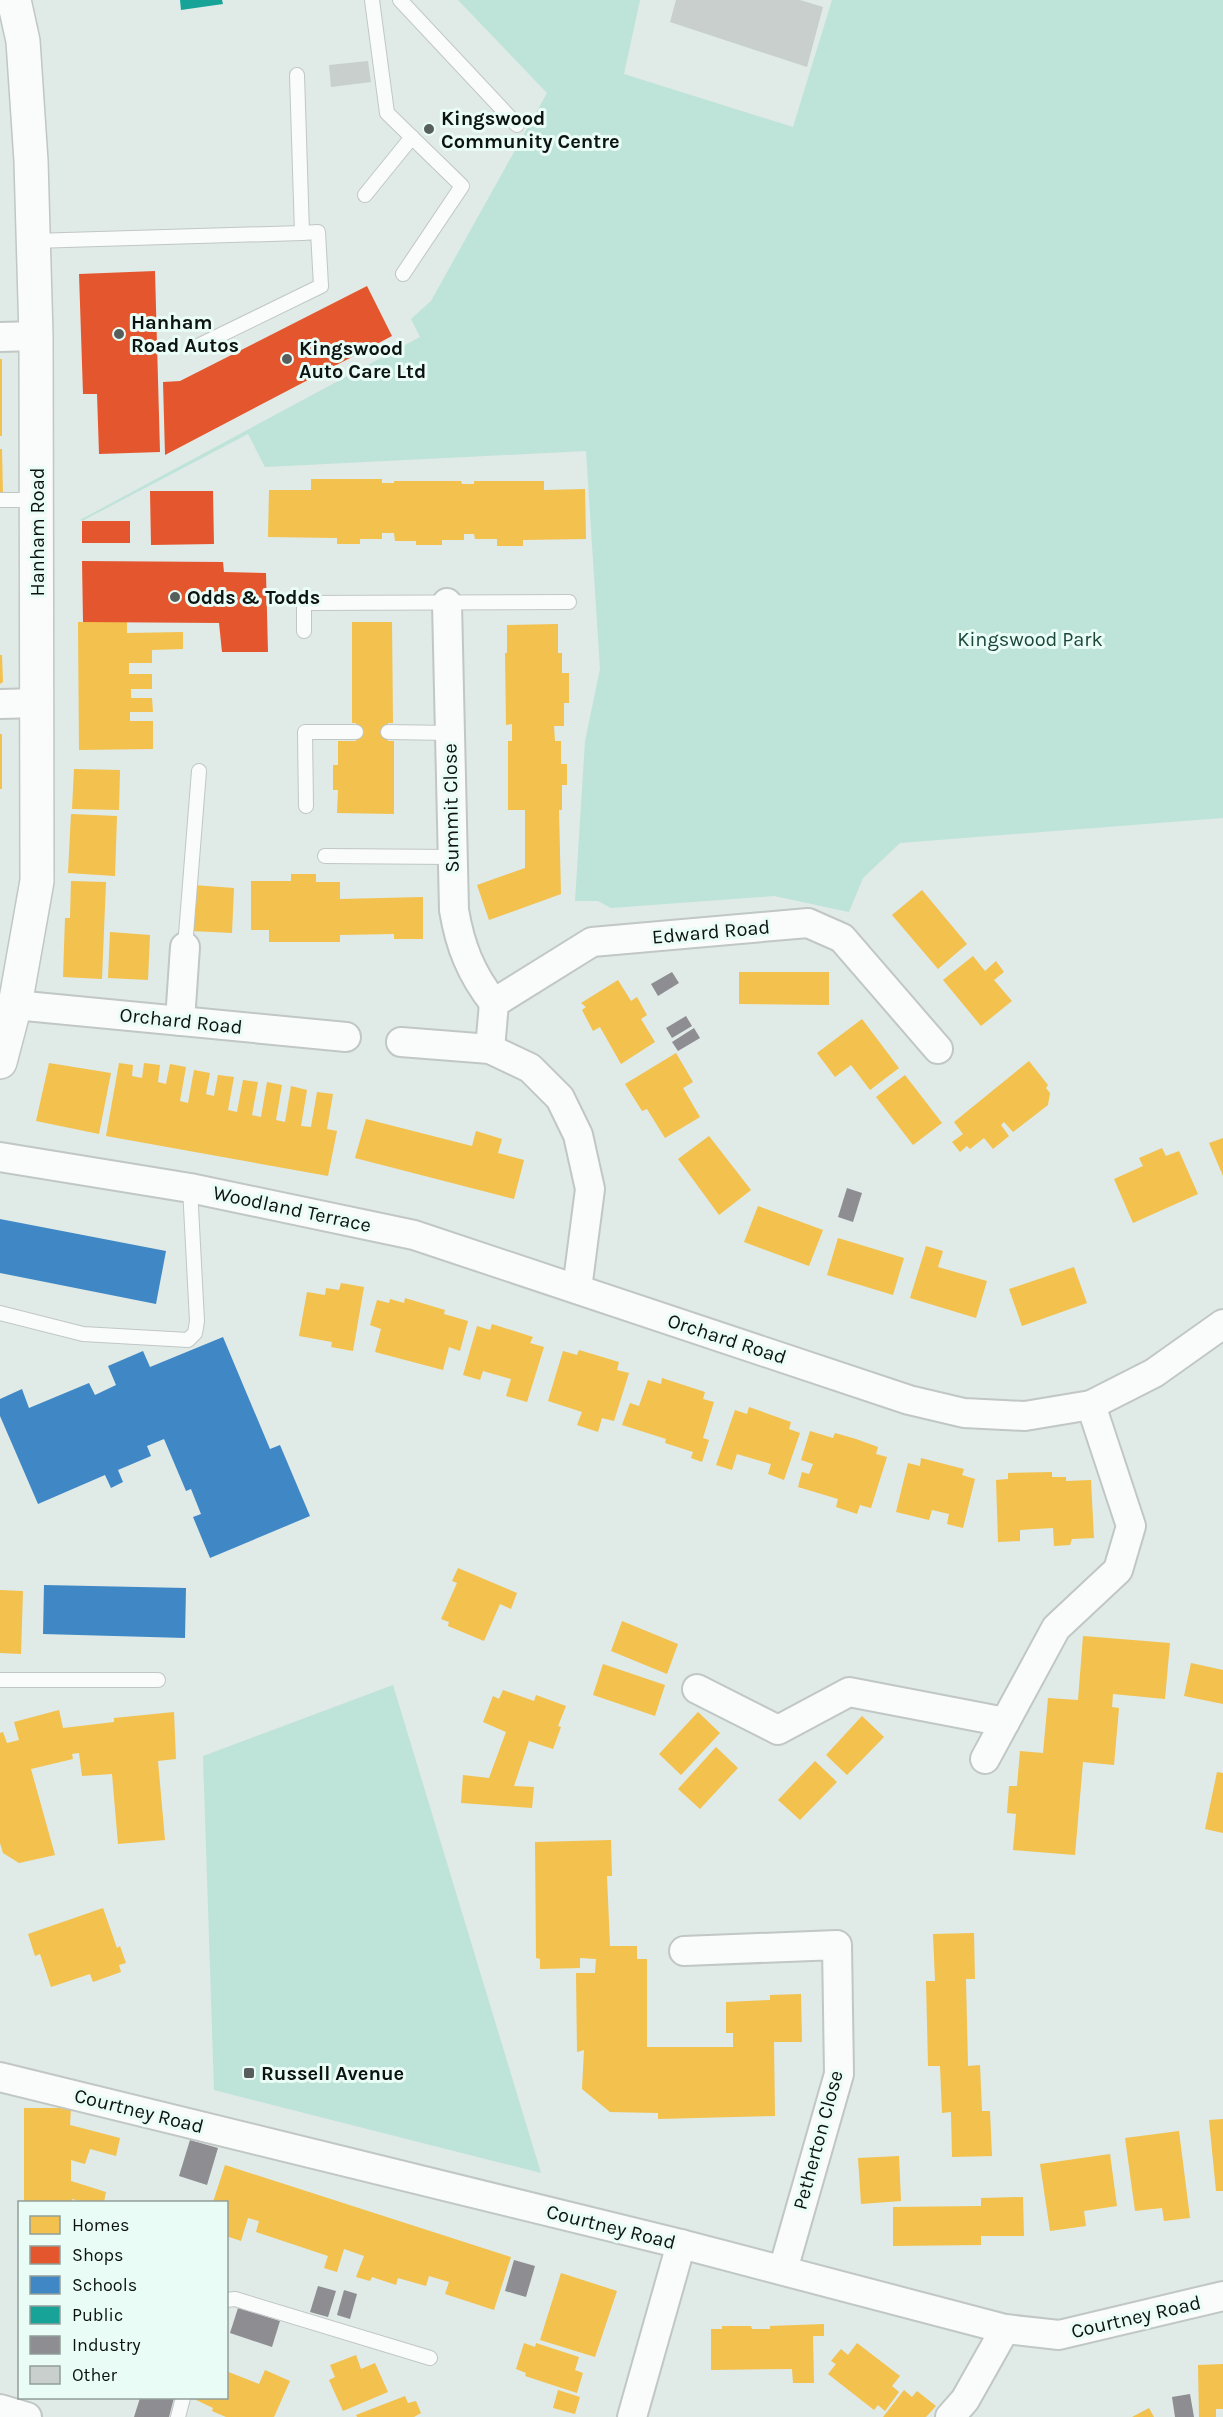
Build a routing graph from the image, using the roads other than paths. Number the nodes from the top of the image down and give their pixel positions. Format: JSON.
{"nodes":[{"id":1,"x":14,"y":0,"type":"edge"},
{"id":2,"x":372,"y":0,"type":"edge"},
{"id":3,"x":400,"y":0,"type":"edge"},
{"id":4,"x":297,"y":75,"type":"dead end"},
{"id":5,"x":517,"y":125,"type":"dead end"},
{"id":6,"x":412,"y":137,"type":"junction"},
{"id":7,"x":365,"y":195,"type":"dead end"},
{"id":8,"x":302,"y":233,"type":"junction"},
{"id":9,"x":33,"y":241,"type":"junction"},
{"id":10,"x":403,"y":274,"type":"dead end"},
{"id":11,"x":36,"y":336,"type":"junction"},
{"id":12,"x":0,"y":337,"type":"edge"},
{"id":13,"x":198,"y":346,"type":"dead end"},
{"id":14,"x":0,"y":500,"type":"edge"},
{"id":15,"x":36,"y":500,"type":"junction"},
{"id":16,"x":569,"y":602,"type":"dead end"},
{"id":17,"x":447,"y":603,"type":"junction"},
{"id":18,"x":304,"y":631,"type":"dead end"},
{"id":19,"x":38,"y":703,"type":"junction"},
{"id":20,"x":0,"y":704,"type":"edge"},
{"id":21,"x":356,"y":732,"type":"dead end"},
{"id":22,"x":388,"y":732,"type":"dead end"},
{"id":23,"x":449,"y":733,"type":"junction"},
{"id":24,"x":199,"y":771,"type":"dead end"},
{"id":25,"x":306,"y":806,"type":"dead end"},
{"id":26,"x":325,"y":856,"type":"dead end"},
{"id":27,"x":452,"y":857,"type":"junction"},
{"id":28,"x":185,"y":947,"type":"joint"},
{"id":29,"x":494,"y":1003,"type":"junction"},
{"id":30,"x":15,"y":1005,"type":"junction"},
{"id":31,"x":180,"y":1020,"type":"junction"},
{"id":32,"x":346,"y":1037,"type":"dead end"},
{"id":33,"x":401,"y":1042,"type":"dead end"},
{"id":34,"x":490,"y":1049,"type":"junction"},
{"id":35,"x":938,"y":1049,"type":"dead end"},
{"id":36,"x":0,"y":1062,"type":"edge"},
{"id":37,"x":0,"y":1157,"type":"edge"},
{"id":38,"x":190,"y":1188,"type":"junction"},
{"id":39,"x":577,"y":1289,"type":"junction"},
{"id":40,"x":0,"y":1313,"type":"edge"},
{"id":41,"x":1223,"y":1324,"type":"edge"},
{"id":42,"x":1091,"y":1405,"type":"junction"},
{"id":43,"x":0,"y":1680,"type":"edge"},
{"id":44,"x":158,"y":1680,"type":"dead end"},
{"id":45,"x":697,"y":1689,"type":"dead end"},
{"id":46,"x":1005,"y":1722,"type":"junction"},
{"id":47,"x":985,"y":1759,"type":"dead end"},
{"id":48,"x":684,"y":1951,"type":"dead end"},
{"id":49,"x":0,"y":2077,"type":"edge"},
{"id":50,"x":681,"y":2244,"type":"junction"},
{"id":51,"x":783,"y":2270,"type":"junction"},
{"id":52,"x":1223,"y":2296,"type":"edge"},
{"id":53,"x":228,"y":2300,"type":"edge"},
{"id":54,"x":1005,"y":2329,"type":"junction"},
{"id":55,"x":430,"y":2358,"type":"dead end"},
{"id":56,"x":182,"y":2399,"type":"edge"},
{"id":57,"x":0,"y":2409,"type":"edge"},
{"id":58,"x":27,"y":2417,"type":"edge"},
{"id":59,"x":177,"y":2417,"type":"edge"},
{"id":60,"x":632,"y":2417,"type":"edge"},
{"id":61,"x":950,"y":2417,"type":"edge"}],
"edges":[{"from":1,"to":9,"type":"main road","name":"Hanham Road"},
{"from":2,"to":6,"type":"lane"},
{"from":3,"to":5,"type":"lane"},
{"from":4,"to":8,"type":"lane"},
{"from":6,"to":7,"type":"lane"},
{"from":6,"to":10,"type":"lane"},
{"from":8,"to":9,"type":"lane"},
{"from":8,"to":13,"type":"lane"},
{"from":9,"to":11,"type":"main road","name":"Hanham Road"},
{"from":11,"to":12,"type":"street"},
{"from":11,"to":15,"type":"main road","name":"Hanham Road"},
{"from":14,"to":15,"type":"lane"},
{"from":15,"to":19,"type":"main road","name":"Hanham Road"},
{"from":16,"to":17,"type":"lane"},
{"from":17,"to":18,"type":"lane"},
{"from":17,"to":23,"type":"street","name":"Summit Close"},
{"from":19,"to":20,"type":"street"},
{"from":19,"to":30,"type":"main road","name":"Hanham Road"},
{"from":21,"to":25,"type":"lane"},
{"from":22,"to":23,"type":"lane"},
{"from":23,"to":27,"type":"street","name":"Summit Close"},
{"from":24,"to":28,"type":"lane"},
{"from":26,"to":27,"type":"lane"},
{"from":27,"to":29,"type":"street","name":"Summit Close"},
{"from":28,"to":31,"type":"street"},
{"from":29,"to":34,"type":"street"},
{"from":29,"to":35,"type":"street","name":"Edward Road"},
{"from":30,"to":31,"type":"street","name":"Orchard Road"},
{"from":30,"to":36,"type":"main road","name":"Hanham Road"},
{"from":31,"to":32,"type":"street","name":"Orchard Road"},
{"from":33,"to":34,"type":"street"},
{"from":34,"to":39,"type":"street"},
{"from":37,"to":38,"type":"street","name":"Woodland Terrace"},
{"from":38,"to":39,"type":"street","name":"Woodland Terrace"},
{"from":38,"to":40,"type":"lane"},
{"from":39,"to":42,"type":"street","name":"Orchard Road"},
{"from":41,"to":42,"type":"street","name":"Orchard Road"},
{"from":42,"to":46,"type":"street"},
{"from":43,"to":44,"type":"lane"},
{"from":45,"to":46,"type":"street"},
{"from":46,"to":47,"type":"street"},
{"from":48,"to":51,"type":"street","name":"Petherton Close"},
{"from":49,"to":50,"type":"street","name":"Courtney Road"},
{"from":50,"to":51,"type":"street","name":"Courtney Road"},
{"from":50,"to":60,"type":"street"},
{"from":51,"to":54,"type":"street","name":"Courtney Road"},
{"from":52,"to":54,"type":"street","name":"Courtney Road"},
{"from":53,"to":55,"type":"lane"},
{"from":54,"to":61,"type":"street"},
{"from":56,"to":59,"type":"lane"},
{"from":57,"to":58,"type":"street"}]}
